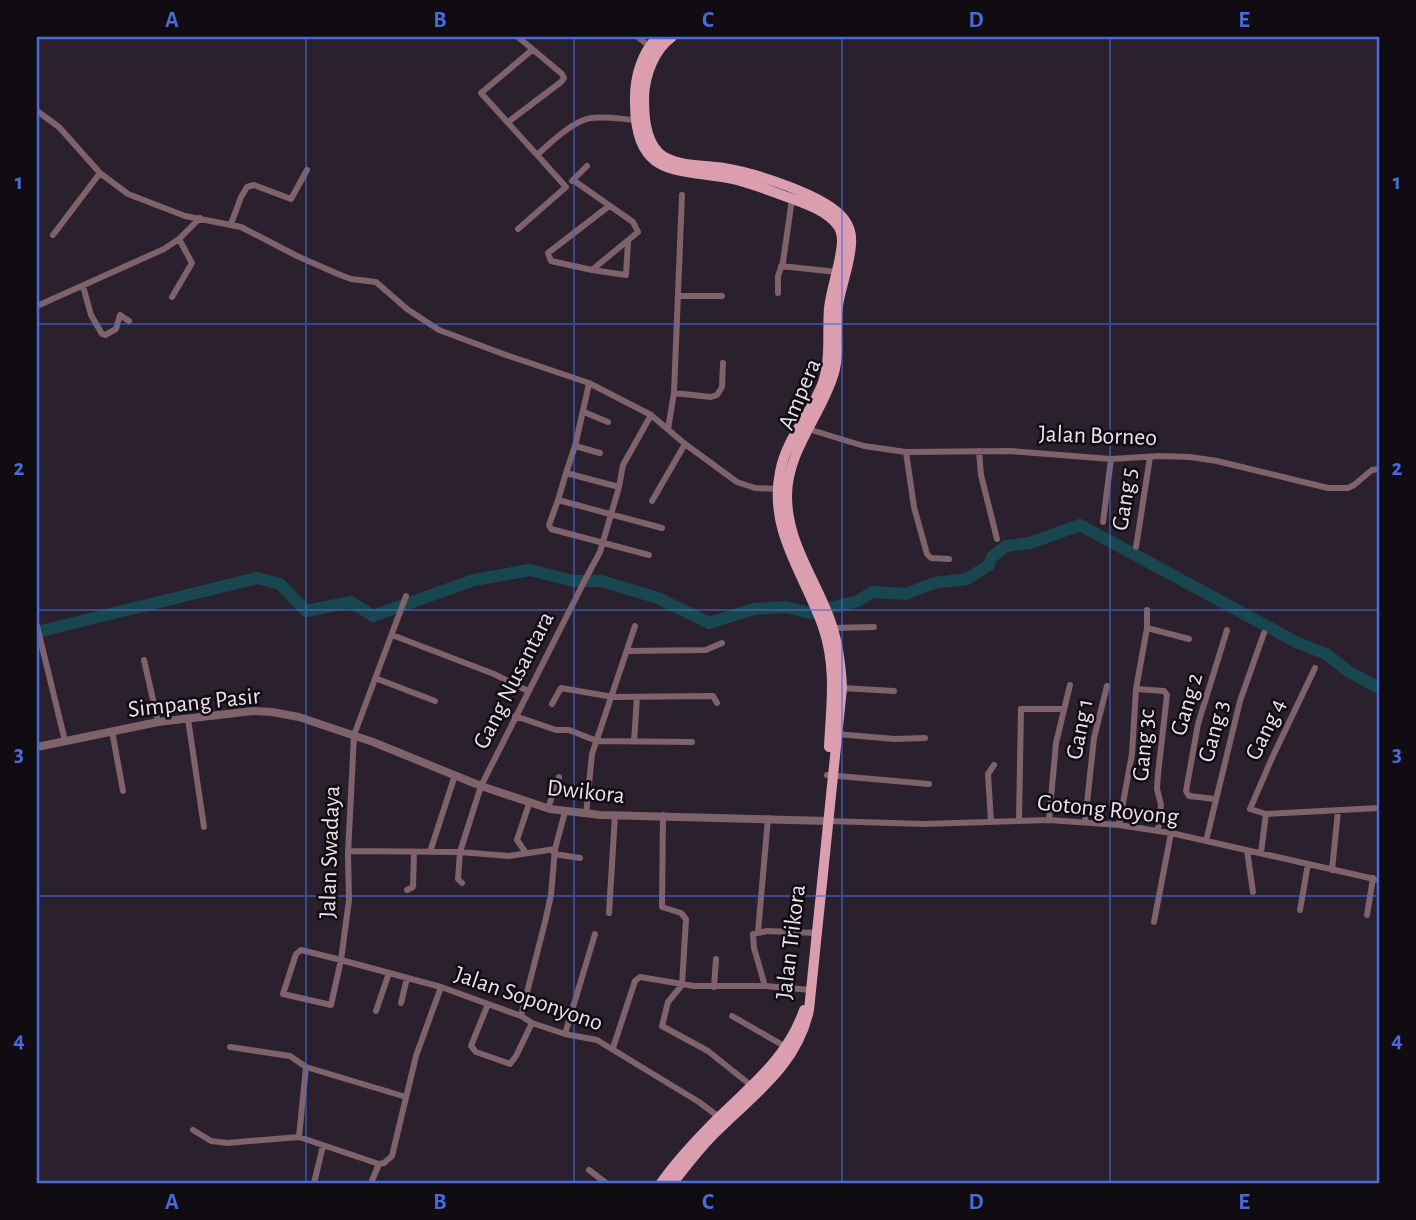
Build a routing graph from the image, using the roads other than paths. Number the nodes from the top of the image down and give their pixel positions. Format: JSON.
{"nodes":[{"id":1,"x":518,"y":37,"type":"edge"},
{"id":2,"x":638,"y":37,"type":"edge"},
{"id":3,"x":664,"y":38,"type":"edge"},
{"id":4,"x":653,"y":49,"type":"junction"},
{"id":5,"x":532,"y":50,"type":"junction"},
{"id":6,"x":37,"y":111,"type":"edge"},
{"id":7,"x":635,"y":120,"type":"junction"},
{"id":8,"x":508,"y":122,"type":"junction"},
{"id":9,"x":537,"y":155,"type":"junction"},
{"id":10,"x":587,"y":166,"type":"dead end"},
{"id":11,"x":307,"y":170,"type":"dead end"},
{"id":12,"x":100,"y":173,"type":"junction"},
{"id":13,"x":573,"y":180,"type":"junction"},
{"id":14,"x":566,"y":187,"type":"junction"},
{"id":15,"x":682,"y":195,"type":"dead end"},
{"id":16,"x":792,"y":199,"type":"junction"},
{"id":17,"x":609,"y":206,"type":"junction"},
{"id":18,"x":200,"y":218,"type":"junction"},
{"id":19,"x":231,"y":224,"type":"junction"},
{"id":20,"x":517,"y":229,"type":"dead end"},
{"id":21,"x":53,"y":235,"type":"dead end"},
{"id":22,"x":179,"y":239,"type":"junction"},
{"id":23,"x":628,"y":242,"type":"junction"},
{"id":24,"x":782,"y":266,"type":"junction"},
{"id":25,"x":592,"y":270,"type":"junction"},
{"id":26,"x":837,"y":272,"type":"junction"},
{"id":27,"x":83,"y":286,"type":"junction"},
{"id":28,"x":778,"y":293,"type":"dead end"},
{"id":29,"x":678,"y":296,"type":"junction"},
{"id":30,"x":722,"y":296,"type":"dead end"},
{"id":31,"x":172,"y":298,"type":"dead end"},
{"id":32,"x":37,"y":306,"type":"edge"},
{"id":33,"x":129,"y":321,"type":"dead end"},
{"id":34,"x":723,"y":363,"type":"dead end"},
{"id":35,"x":589,"y":384,"type":"junction"},
{"id":36,"x":674,"y":393,"type":"junction"},
{"id":37,"x":584,"y":412,"type":"junction"},
{"id":38,"x":651,"y":415,"type":"junction"},
{"id":39,"x":608,"y":422,"type":"dead end"},
{"id":40,"x":668,"y":429,"type":"junction"},
{"id":41,"x":808,"y":429,"type":"junction"},
{"id":42,"x":685,"y":444,"type":"junction"},
{"id":43,"x":575,"y":446,"type":"junction"},
{"id":44,"x":979,"y":450,"type":"junction"},
{"id":45,"x":906,"y":452,"type":"junction"},
{"id":46,"x":600,"y":453,"type":"dead end"},
{"id":47,"x":1150,"y":457,"type":"junction"},
{"id":48,"x":1111,"y":459,"type":"junction"},
{"id":49,"x":1379,"y":469,"type":"edge"},
{"id":50,"x":566,"y":473,"type":"junction"},
{"id":51,"x":785,"y":474,"type":"junction"},
{"id":52,"x":619,"y":487,"type":"junction"},
{"id":53,"x":778,"y":489,"type":"junction"},
{"id":54,"x":558,"y":500,"type":"junction"},
{"id":55,"x":652,"y":501,"type":"dead end"},
{"id":56,"x":611,"y":515,"type":"junction"},
{"id":57,"x":1103,"y":522,"type":"dead end"},
{"id":58,"x":662,"y":528,"type":"dead end"},
{"id":59,"x":997,"y":540,"type":"dead end"},
{"id":60,"x":603,"y":544,"type":"junction"},
{"id":61,"x":1136,"y":547,"type":"dead end"},
{"id":62,"x":649,"y":555,"type":"dead end"},
{"id":63,"x":949,"y":559,"type":"dead end"},
{"id":64,"x":406,"y":596,"type":"dead end"},
{"id":65,"x":816,"y":599,"type":"junction"},
{"id":66,"x":1147,"y":610,"type":"dead end"},
{"id":67,"x":828,"y":623,"type":"junction"},
{"id":68,"x":635,"y":626,"type":"dead end"},
{"id":69,"x":874,"y":627,"type":"dead end"},
{"id":70,"x":37,"y":628,"type":"edge"},
{"id":71,"x":1147,"y":628,"type":"junction"},
{"id":72,"x":1227,"y":630,"type":"dead end"},
{"id":73,"x":1264,"y":633,"type":"dead end"},
{"id":74,"x":392,"y":635,"type":"junction"},
{"id":75,"x":1189,"y":639,"type":"dead end"},
{"id":76,"x":722,"y":643,"type":"dead end"},
{"id":77,"x":628,"y":651,"type":"junction"},
{"id":78,"x":144,"y":660,"type":"dead end"},
{"id":79,"x":1315,"y":668,"type":"dead end"},
{"id":80,"x":375,"y":678,"type":"junction"},
{"id":81,"x":1070,"y":685,"type":"dead end"},
{"id":82,"x":1107,"y":686,"type":"dead end"},
{"id":83,"x":842,"y":688,"type":"junction"},
{"id":84,"x":1136,"y":690,"type":"junction"},
{"id":85,"x":528,"y":691,"type":"junction"},
{"id":86,"x":894,"y":691,"type":"dead end"},
{"id":87,"x":612,"y":697,"type":"junction"},
{"id":88,"x":637,"y":697,"type":"junction"},
{"id":89,"x":435,"y":701,"type":"dead end"},
{"id":90,"x":717,"y":702,"type":"dead end"},
{"id":91,"x":552,"y":704,"type":"dead end"},
{"id":92,"x":1064,"y":709,"type":"junction"},
{"id":93,"x":515,"y":716,"type":"junction"},
{"id":94,"x":188,"y":719,"type":"junction"},
{"id":95,"x":158,"y":722,"type":"junction"},
{"id":96,"x":112,"y":731,"type":"junction"},
{"id":97,"x":836,"y":734,"type":"junction"},
{"id":98,"x":354,"y":735,"type":"junction"},
{"id":99,"x":925,"y":738,"type":"dead end"},
{"id":100,"x":65,"y":741,"type":"junction"},
{"id":101,"x":597,"y":741,"type":"junction"},
{"id":102,"x":634,"y":742,"type":"junction"},
{"id":103,"x":692,"y":743,"type":"dead end"},
{"id":104,"x":37,"y":747,"type":"edge"},
{"id":105,"x":994,"y":765,"type":"dead end"},
{"id":106,"x":455,"y":775,"type":"junction"},
{"id":107,"x":830,"y":775,"type":"junction"},
{"id":108,"x":559,"y":777,"type":"dead end"},
{"id":109,"x":929,"y":784,"type":"dead end"},
{"id":110,"x":481,"y":786,"type":"junction"},
{"id":111,"x":122,"y":791,"type":"dead end"},
{"id":112,"x":1215,"y":799,"type":"junction"},
{"id":113,"x":529,"y":804,"type":"junction"},
{"id":114,"x":1379,"y":807,"type":"edge"},
{"id":115,"x":548,"y":808,"type":"junction"},
{"id":116,"x":1338,"y":811,"type":"junction"},
{"id":117,"x":565,"y":812,"type":"junction"},
{"id":118,"x":586,"y":814,"type":"junction"},
{"id":119,"x":1266,"y":814,"type":"junction"},
{"id":120,"x":615,"y":815,"type":"junction"},
{"id":121,"x":663,"y":815,"type":"junction"},
{"id":122,"x":768,"y":818,"type":"junction"},
{"id":123,"x":1019,"y":820,"type":"junction"},
{"id":124,"x":826,"y":821,"type":"junction"},
{"id":125,"x":1049,"y":821,"type":"junction"},
{"id":126,"x":990,"y":822,"type":"junction"},
{"id":127,"x":1085,"y":822,"type":"junction"},
{"id":128,"x":1119,"y":825,"type":"junction"},
{"id":129,"x":204,"y":827,"type":"dead end"},
{"id":130,"x":1158,"y":831,"type":"junction"},
{"id":131,"x":1171,"y":833,"type":"junction"},
{"id":132,"x":1206,"y":841,"type":"junction"},
{"id":133,"x":349,"y":850,"type":"junction"},
{"id":134,"x":1247,"y":850,"type":"junction"},
{"id":135,"x":430,"y":852,"type":"junction"},
{"id":136,"x":460,"y":852,"type":"junction"},
{"id":137,"x":555,"y":852,"type":"junction"},
{"id":138,"x":414,"y":853,"type":"junction"},
{"id":139,"x":526,"y":853,"type":"junction"},
{"id":140,"x":1261,"y":853,"type":"junction"},
{"id":141,"x":580,"y":858,"type":"dead end"},
{"id":142,"x":1308,"y":864,"type":"junction"},
{"id":143,"x":1332,"y":870,"type":"junction"},
{"id":144,"x":1376,"y":879,"type":"edge"},
{"id":145,"x":461,"y":883,"type":"dead end"},
{"id":146,"x":407,"y":890,"type":"dead end"},
{"id":147,"x":1253,"y":892,"type":"dead end"},
{"id":148,"x":1300,"y":910,"type":"dead end"},
{"id":149,"x":609,"y":913,"type":"dead end"},
{"id":150,"x":1367,"y":915,"type":"dead end"},
{"id":151,"x":1154,"y":922,"type":"dead end"},
{"id":152,"x":758,"y":932,"type":"junction"},
{"id":153,"x":815,"y":933,"type":"junction"},
{"id":154,"x":595,"y":934,"type":"dead end"},
{"id":155,"x":716,"y":959,"type":"dead end"},
{"id":156,"x":341,"y":960,"type":"junction"},
{"id":157,"x":388,"y":973,"type":"junction"},
{"id":158,"x":407,"y":978,"type":"junction"},
{"id":159,"x":681,"y":985,"type":"junction"},
{"id":160,"x":765,"y":986,"type":"junction"},
{"id":161,"x":441,"y":987,"type":"junction"},
{"id":162,"x":714,"y":987,"type":"junction"},
{"id":163,"x":810,"y":990,"type":"junction"},
{"id":164,"x":401,"y":1003,"type":"dead end"},
{"id":165,"x":488,"y":1004,"type":"junction"},
{"id":166,"x":376,"y":1011,"type":"dead end"},
{"id":167,"x":521,"y":1016,"type":"junction"},
{"id":168,"x":732,"y":1016,"type":"dead end"},
{"id":169,"x":532,"y":1023,"type":"junction"},
{"id":170,"x":565,"y":1034,"type":"junction"},
{"id":171,"x":230,"y":1047,"type":"dead end"},
{"id":172,"x":786,"y":1047,"type":"junction"},
{"id":173,"x":613,"y":1048,"type":"junction"},
{"id":174,"x":306,"y":1067,"type":"junction"},
{"id":175,"x":753,"y":1087,"type":"junction"},
{"id":176,"x":405,"y":1097,"type":"junction"},
{"id":177,"x":719,"y":1117,"type":"junction"},
{"id":178,"x":194,"y":1130,"type":"dead end"},
{"id":179,"x":299,"y":1137,"type":"junction"},
{"id":180,"x":323,"y":1146,"type":"junction"},
{"id":181,"x":379,"y":1164,"type":"junction"},
{"id":182,"x":589,"y":1170,"type":"dead end"},
{"id":183,"x":314,"y":1183,"type":"edge"},
{"id":184,"x":370,"y":1183,"type":"edge"},
{"id":185,"x":606,"y":1183,"type":"edge"},
{"id":186,"x":662,"y":1183,"type":"edge"},
{"id":187,"x":673,"y":1183,"type":"edge"}],
"edges":[{"from":1,"to":5,"type":"street"},
{"from":2,"to":4,"type":"street"},
{"from":3,"to":4,"type":"main road","name":"Ampera"},
{"from":4,"to":7,"type":"main road","name":"Ampera"},
{"from":4,"to":41,"type":"main road","name":"Ampera"},
{"from":5,"to":8,"type":"street"},
{"from":5,"to":8,"type":"street"},
{"from":6,"to":12,"type":"street"},
{"from":7,"to":9,"type":"street"},
{"from":7,"to":16,"type":"main road","name":"Ampera"},
{"from":8,"to":9,"type":"street"},
{"from":9,"to":14,"type":"street"},
{"from":10,"to":13,"type":"street"},
{"from":11,"to":19,"type":"street"},
{"from":12,"to":18,"type":"street"},
{"from":12,"to":21,"type":"street"},
{"from":13,"to":14,"type":"street"},
{"from":13,"to":17,"type":"street"},
{"from":14,"to":20,"type":"street"},
{"from":15,"to":29,"type":"street"},
{"from":16,"to":24,"type":"street"},
{"from":16,"to":26,"type":"main road","name":"Ampera"},
{"from":17,"to":23,"type":"street"},
{"from":17,"to":25,"type":"street"},
{"from":18,"to":19,"type":"street"},
{"from":18,"to":22,"type":"street"},
{"from":19,"to":35,"type":"street"},
{"from":22,"to":27,"type":"street"},
{"from":22,"to":31,"type":"street"},
{"from":23,"to":25,"type":"street"},
{"from":23,"to":25,"type":"street"},
{"from":24,"to":26,"type":"street"},
{"from":24,"to":28,"type":"street"},
{"from":26,"to":51,"type":"main road","name":"Ampera"},
{"from":27,"to":32,"type":"street"},
{"from":27,"to":33,"type":"street"},
{"from":29,"to":30,"type":"street"},
{"from":29,"to":36,"type":"street"},
{"from":34,"to":36,"type":"street"},
{"from":35,"to":37,"type":"street"},
{"from":35,"to":38,"type":"street"},
{"from":36,"to":40,"type":"street"},
{"from":37,"to":39,"type":"street"},
{"from":37,"to":43,"type":"street"},
{"from":38,"to":40,"type":"street"},
{"from":38,"to":52,"type":"street","name":"Gang Nusantara"},
{"from":40,"to":42,"type":"street"},
{"from":41,"to":45,"type":"street","name":"Jalan Borneo"},
{"from":41,"to":51,"type":"main road","name":"Ampera"},
{"from":42,"to":53,"type":"street"},
{"from":42,"to":55,"type":"street"},
{"from":43,"to":46,"type":"street"},
{"from":43,"to":50,"type":"street"},
{"from":44,"to":45,"type":"street","name":"Jalan Borneo"},
{"from":44,"to":48,"type":"street","name":"Jalan Borneo"},
{"from":44,"to":59,"type":"street"},
{"from":45,"to":63,"type":"street"},
{"from":47,"to":48,"type":"street","name":"Jalan Borneo"},
{"from":47,"to":49,"type":"street","name":"Jalan Borneo"},
{"from":47,"to":61,"type":"street","name":"Gang 5"},
{"from":48,"to":57,"type":"street"},
{"from":50,"to":52,"type":"street"},
{"from":50,"to":54,"type":"street"},
{"from":51,"to":53,"type":"main road","name":"Ampera"},
{"from":51,"to":65,"type":"main road","name":"Ampera"},
{"from":52,"to":56,"type":"street","name":"Gang Nusantara"},
{"from":53,"to":65,"type":"main road","name":"Ampera"},
{"from":54,"to":56,"type":"street"},
{"from":54,"to":60,"type":"street"},
{"from":56,"to":58,"type":"street"},
{"from":56,"to":60,"type":"street","name":"Gang Nusantara"},
{"from":60,"to":62,"type":"street"},
{"from":60,"to":85,"type":"street","name":"Gang Nusantara"},
{"from":64,"to":74,"type":"street","name":"Jalan Swadaya"},
{"from":65,"to":67,"type":"main road","name":"Ampera"},
{"from":66,"to":71,"type":"street"},
{"from":67,"to":69,"type":"street"},
{"from":67,"to":83,"type":"main road","name":"Ampera"},
{"from":67,"to":107,"type":"main road","name":"Ampera"},
{"from":68,"to":77,"type":"street"},
{"from":70,"to":100,"type":"street"},
{"from":71,"to":75,"type":"street"},
{"from":71,"to":84,"type":"street"},
{"from":72,"to":112,"type":"street","name":"Gang 2"},
{"from":73,"to":112,"type":"street","name":"Gang 3"},
{"from":74,"to":80,"type":"street","name":"Jalan Swadaya"},
{"from":74,"to":85,"type":"street"},
{"from":76,"to":77,"type":"street"},
{"from":77,"to":87,"type":"street"},
{"from":78,"to":95,"type":"street"},
{"from":79,"to":119,"type":"street","name":"Gang 4"},
{"from":80,"to":89,"type":"street"},
{"from":80,"to":98,"type":"street","name":"Jalan Swadaya"},
{"from":81,"to":92,"type":"street"},
{"from":82,"to":127,"type":"street","name":"Gang 1"},
{"from":83,"to":86,"type":"street"},
{"from":83,"to":97,"type":"main road","name":"Ampera"},
{"from":84,"to":128,"type":"street"},
{"from":84,"to":130,"type":"street","name":"Gang 3c"},
{"from":85,"to":93,"type":"street","name":"Gang Nusantara"},
{"from":87,"to":88,"type":"street"},
{"from":87,"to":91,"type":"street"},
{"from":87,"to":101,"type":"street"},
{"from":88,"to":90,"type":"street"},
{"from":88,"to":102,"type":"street"},
{"from":92,"to":123,"type":"street"},
{"from":92,"to":125,"type":"street"},
{"from":93,"to":101,"type":"street"},
{"from":93,"to":110,"type":"street","name":"Gang Nusantara"},
{"from":94,"to":95,"type":"street","name":"Simpang Pasir"},
{"from":94,"to":98,"type":"street","name":"Simpang Pasir"},
{"from":94,"to":129,"type":"street"},
{"from":95,"to":96,"type":"street","name":"Simpang Pasir"},
{"from":96,"to":100,"type":"street","name":"Simpang Pasir"},
{"from":96,"to":111,"type":"street"},
{"from":97,"to":99,"type":"street"},
{"from":97,"to":107,"type":"main road","name":"Ampera"},
{"from":98,"to":106,"type":"street","name":"Dwikora"},
{"from":98,"to":133,"type":"street","name":"Jalan Swadaya"},
{"from":100,"to":104,"type":"street","name":"Simpang Pasir"},
{"from":101,"to":102,"type":"street"},
{"from":101,"to":118,"type":"street"},
{"from":102,"to":103,"type":"street"},
{"from":105,"to":126,"type":"street"},
{"from":106,"to":110,"type":"street","name":"Dwikora"},
{"from":106,"to":135,"type":"street"},
{"from":107,"to":109,"type":"street"},
{"from":107,"to":124,"type":"main road","name":"Ampera"},
{"from":108,"to":115,"type":"street"},
{"from":110,"to":113,"type":"street","name":"Dwikora"},
{"from":110,"to":136,"type":"street","name":"Gang Nusantara"},
{"from":112,"to":132,"type":"street","name":"Gang 3"},
{"from":113,"to":115,"type":"street","name":"Dwikora"},
{"from":113,"to":139,"type":"street"},
{"from":114,"to":116,"type":"street"},
{"from":115,"to":117,"type":"street","name":"Dwikora"},
{"from":116,"to":119,"type":"street"},
{"from":116,"to":143,"type":"street"},
{"from":117,"to":118,"type":"street","name":"Dwikora"},
{"from":117,"to":137,"type":"street"},
{"from":118,"to":120,"type":"street","name":"Dwikora"},
{"from":119,"to":140,"type":"street"},
{"from":120,"to":121,"type":"street","name":"Dwikora"},
{"from":120,"to":149,"type":"street"},
{"from":121,"to":122,"type":"street","name":"Dwikora"},
{"from":121,"to":159,"type":"street"},
{"from":122,"to":124,"type":"street","name":"Dwikora"},
{"from":122,"to":152,"type":"street"},
{"from":123,"to":125,"type":"street","name":"Gotong Royong"},
{"from":123,"to":126,"type":"street","name":"Gotong Royong"},
{"from":124,"to":126,"type":"street","name":"Gotong Royong"},
{"from":124,"to":153,"type":"main road","name":"Jalan Trikora"},
{"from":125,"to":127,"type":"street","name":"Gotong Royong"},
{"from":127,"to":128,"type":"street","name":"Gotong Royong"},
{"from":128,"to":130,"type":"street","name":"Gotong Royong"},
{"from":130,"to":131,"type":"street","name":"Gotong Royong"},
{"from":131,"to":132,"type":"street","name":"Gotong Royong"},
{"from":131,"to":151,"type":"street"},
{"from":132,"to":134,"type":"street","name":"Gotong Royong"},
{"from":133,"to":138,"type":"street"},
{"from":133,"to":156,"type":"street","name":"Jalan Swadaya"},
{"from":134,"to":140,"type":"street","name":"Gotong Royong"},
{"from":134,"to":147,"type":"street"},
{"from":135,"to":136,"type":"street"},
{"from":135,"to":138,"type":"street"},
{"from":136,"to":139,"type":"street"},
{"from":136,"to":145,"type":"street","name":"Gang Nusantara"},
{"from":137,"to":139,"type":"street"},
{"from":137,"to":141,"type":"street"},
{"from":137,"to":167,"type":"street"},
{"from":138,"to":146,"type":"street"},
{"from":140,"to":142,"type":"street","name":"Gotong Royong"},
{"from":142,"to":143,"type":"street","name":"Gotong Royong"},
{"from":142,"to":148,"type":"street"},
{"from":143,"to":144,"type":"street","name":"Gotong Royong"},
{"from":144,"to":150,"type":"street"},
{"from":152,"to":153,"type":"street"},
{"from":152,"to":160,"type":"street"},
{"from":153,"to":163,"type":"main road","name":"Jalan Trikora"},
{"from":154,"to":170,"type":"street"},
{"from":155,"to":162,"type":"street"},
{"from":156,"to":156,"type":"street"},
{"from":156,"to":157,"type":"street","name":"Jalan Soponyono"},
{"from":157,"to":158,"type":"street","name":"Jalan Soponyono"},
{"from":157,"to":166,"type":"street"},
{"from":158,"to":161,"type":"street","name":"Jalan Soponyono"},
{"from":158,"to":164,"type":"street"},
{"from":159,"to":162,"type":"street"},
{"from":159,"to":173,"type":"street"},
{"from":159,"to":175,"type":"street"},
{"from":160,"to":162,"type":"street"},
{"from":160,"to":163,"type":"street"},
{"from":161,"to":165,"type":"street","name":"Jalan Soponyono"},
{"from":161,"to":176,"type":"street"},
{"from":163,"to":172,"type":"main road","name":"Jalan Trikora"},
{"from":163,"to":187,"type":"main road","name":"Jalan Trikora"},
{"from":165,"to":167,"type":"street","name":"Jalan Soponyono"},
{"from":165,"to":169,"type":"street"},
{"from":167,"to":169,"type":"street","name":"Jalan Soponyono"},
{"from":168,"to":172,"type":"street"},
{"from":169,"to":170,"type":"street","name":"Jalan Soponyono"},
{"from":170,"to":173,"type":"street","name":"Jalan Soponyono"},
{"from":171,"to":174,"type":"street"},
{"from":172,"to":175,"type":"main road","name":"Jalan Trikora"},
{"from":173,"to":177,"type":"street","name":"Jalan Soponyono"},
{"from":174,"to":176,"type":"street"},
{"from":174,"to":179,"type":"street"},
{"from":175,"to":177,"type":"main road","name":"Jalan Trikora"},
{"from":176,"to":181,"type":"street"},
{"from":177,"to":186,"type":"main road","name":"Jalan Trikora"},
{"from":178,"to":179,"type":"street"},
{"from":179,"to":180,"type":"street"},
{"from":180,"to":181,"type":"street"},
{"from":180,"to":183,"type":"street"},
{"from":181,"to":184,"type":"street"},
{"from":182,"to":185,"type":"street"}]}
